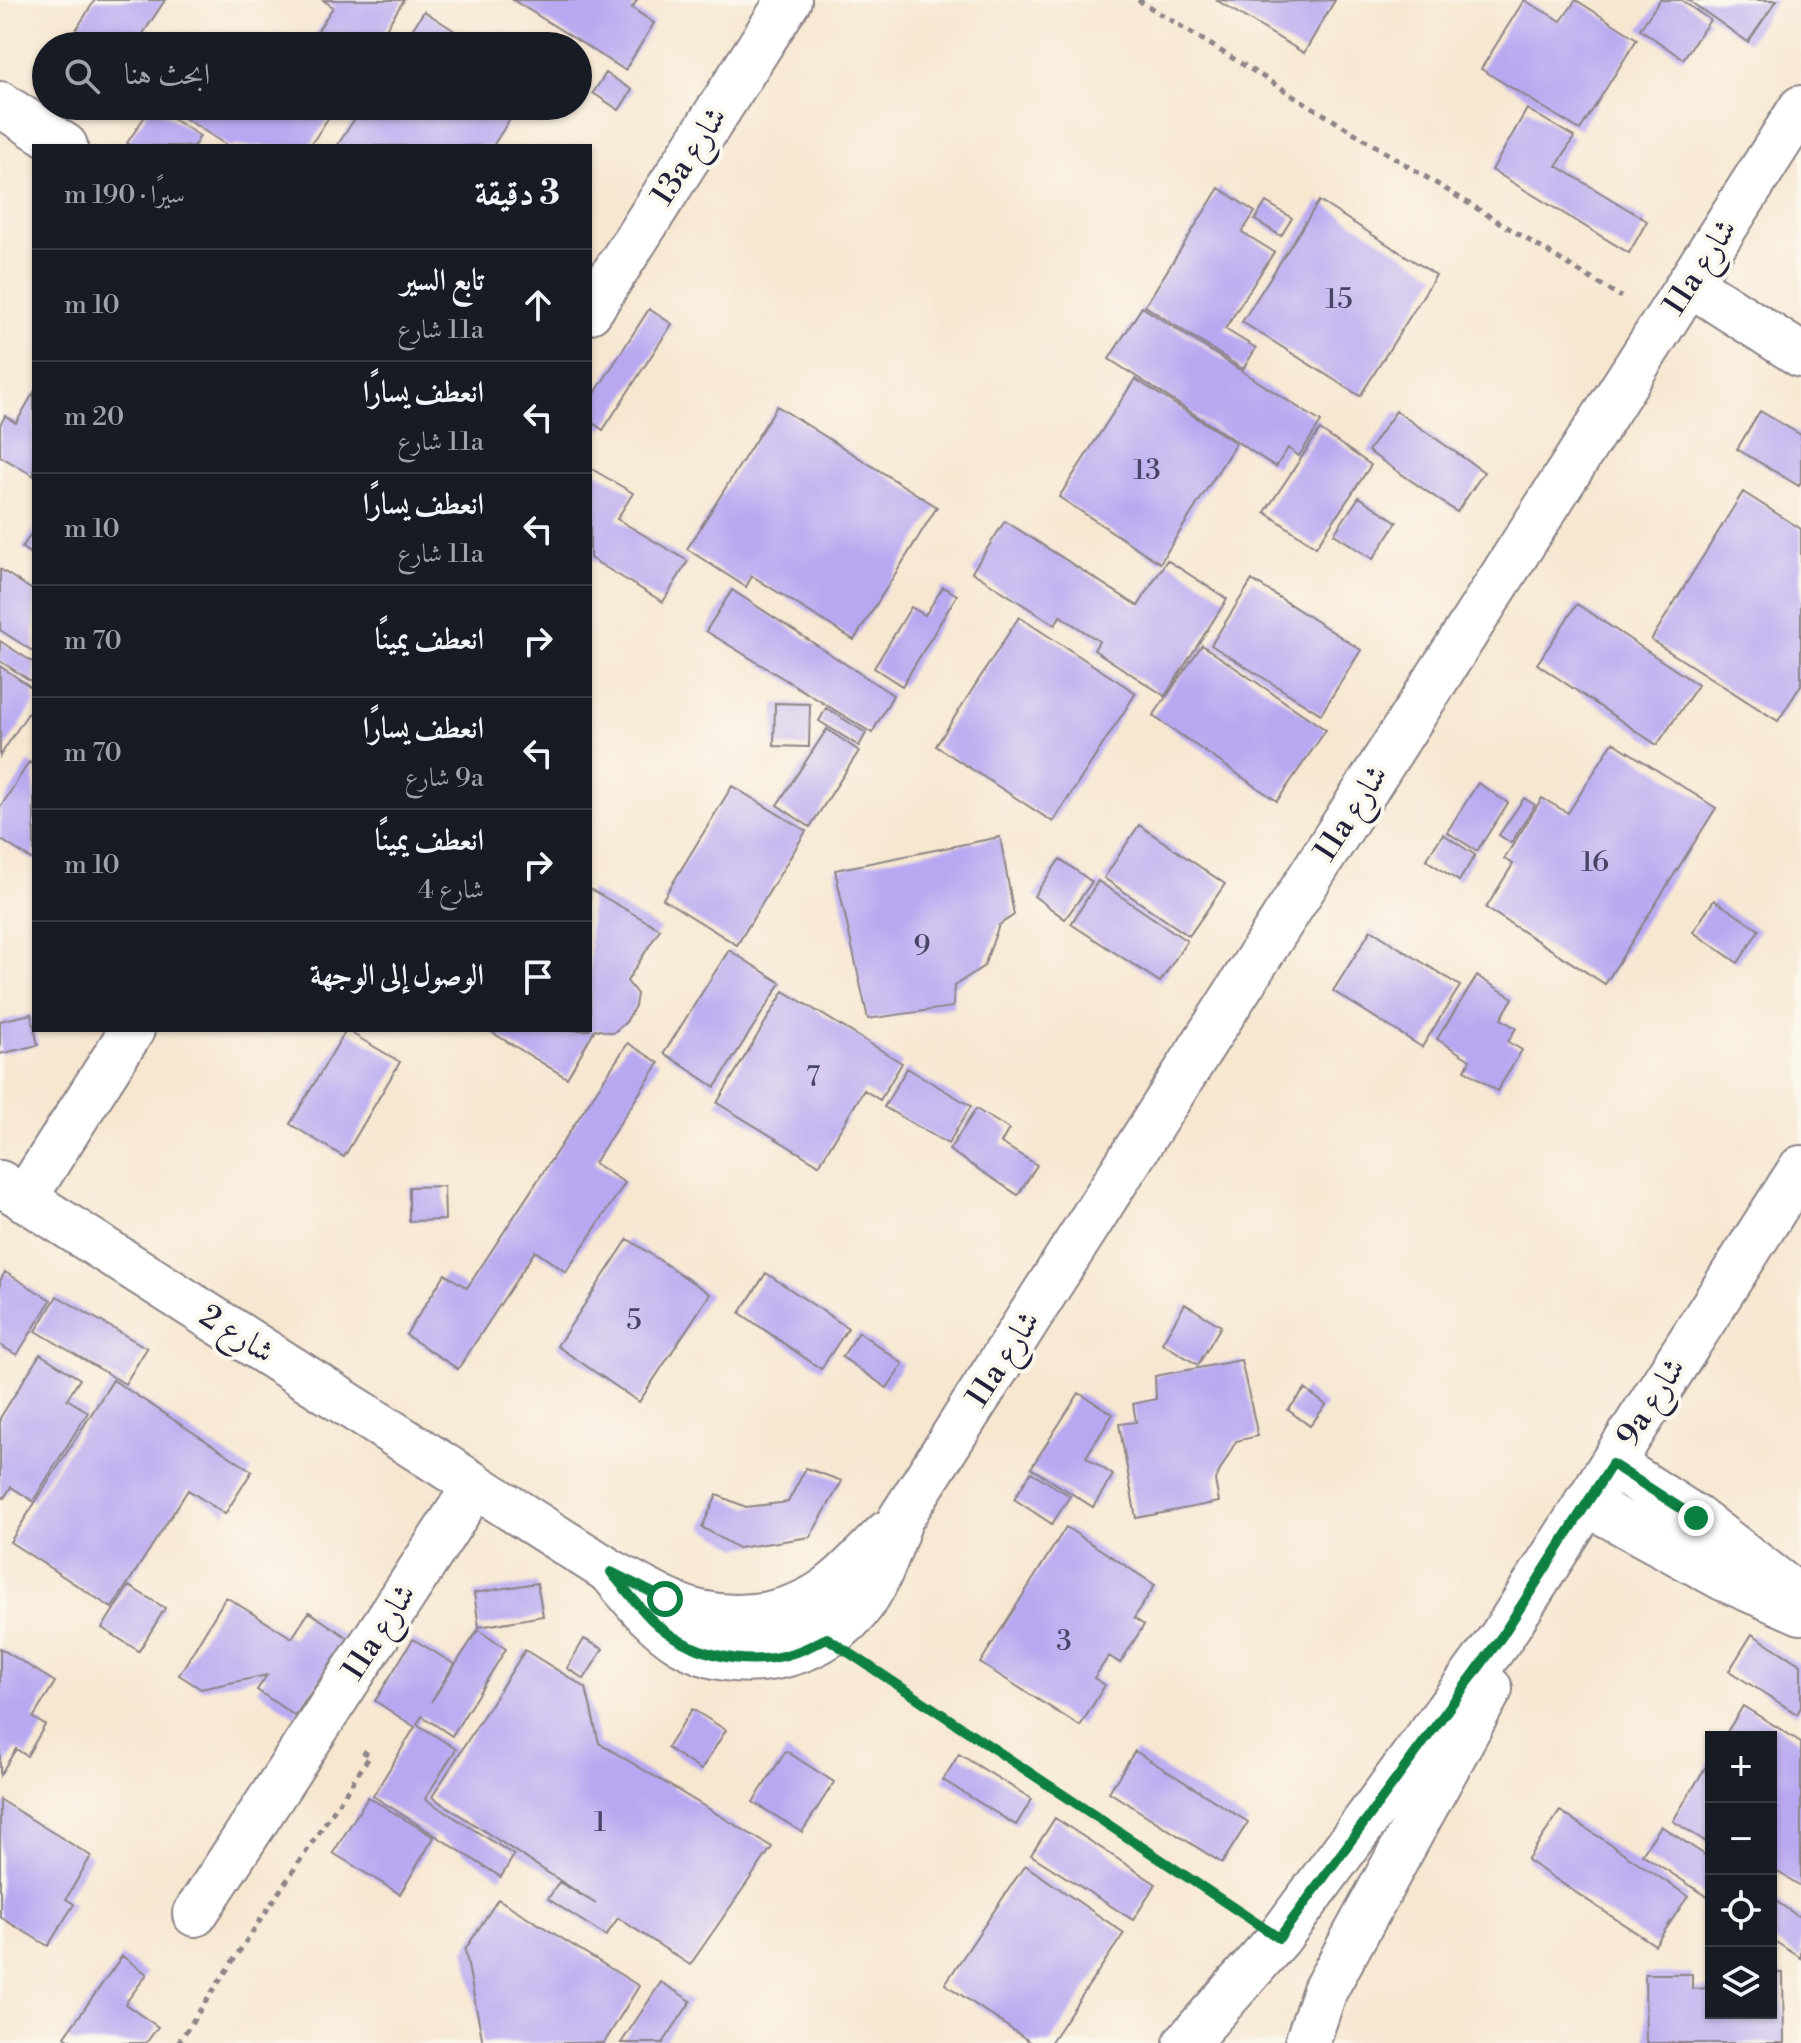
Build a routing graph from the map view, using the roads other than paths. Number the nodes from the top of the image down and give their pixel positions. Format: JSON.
{"nodes":[{"id":1,"x":789,"y":0,"type":"edge"},
{"id":2,"x":0,"y":104,"type":"edge"},
{"id":3,"x":1801,"y":108,"type":"edge"},
{"id":4,"x":62,"y":144,"type":"edge"},
{"id":5,"x":1689,"y":283,"type":"junction"},
{"id":6,"x":592,"y":308,"type":"edge"},
{"id":7,"x":1801,"y":355,"type":"edge"},
{"id":8,"x":131,"y":1032,"type":"edge"},
{"id":9,"x":1801,"y":1168,"type":"edge"},
{"id":10,"x":12,"y":1191,"type":"edge"},
{"id":11,"x":1612,"y":1464,"type":"junction"},
{"id":12,"x":475,"y":1486,"type":"junction"},
{"id":13,"x":1586,"y":1503,"type":"junction"},
{"id":14,"x":901,"y":1518,"type":"junction"},
{"id":15,"x":611,"y":1572,"type":"junction"},
{"id":16,"x":1801,"y":1600,"type":"edge"},
{"id":17,"x":1801,"y":1612,"type":"edge"},
{"id":18,"x":1502,"y":1636,"type":"junction"},
{"id":19,"x":195,"y":1914,"type":"dead end"},
{"id":20,"x":1186,"y":2043,"type":"edge"},
{"id":21,"x":1307,"y":2043,"type":"edge"}],
"edges":[{"from":1,"to":6,"type":"street","name":"13a شارع"},
{"from":2,"to":4,"type":"street"},
{"from":3,"to":5,"type":"street","name":"11a شارع"},
{"from":5,"to":7,"type":"street"},
{"from":5,"to":14,"type":"street","name":"11a شارع"},
{"from":8,"to":10,"type":"street"},
{"from":9,"to":11,"type":"street","name":"9a شارع"},
{"from":10,"to":12,"type":"street","name":"شارع 2"},
{"from":11,"to":13,"type":"street","name":"9a شارع"},
{"from":11,"to":16,"type":"street"},
{"from":12,"to":15,"type":"street","name":"11a شارع"},
{"from":12,"to":19,"type":"street","name":"11a شارع"},
{"from":13,"to":17,"type":"street"},
{"from":13,"to":18,"type":"street","name":"9a شارع"},
{"from":14,"to":15,"type":"street","name":"11a شارع"},
{"from":14,"to":15,"type":"street","name":"11a شارع"},
{"from":18,"to":20,"type":"street","name":"9a شارع"},
{"from":18,"to":21,"type":"street","name":"9a شارع"}]}
